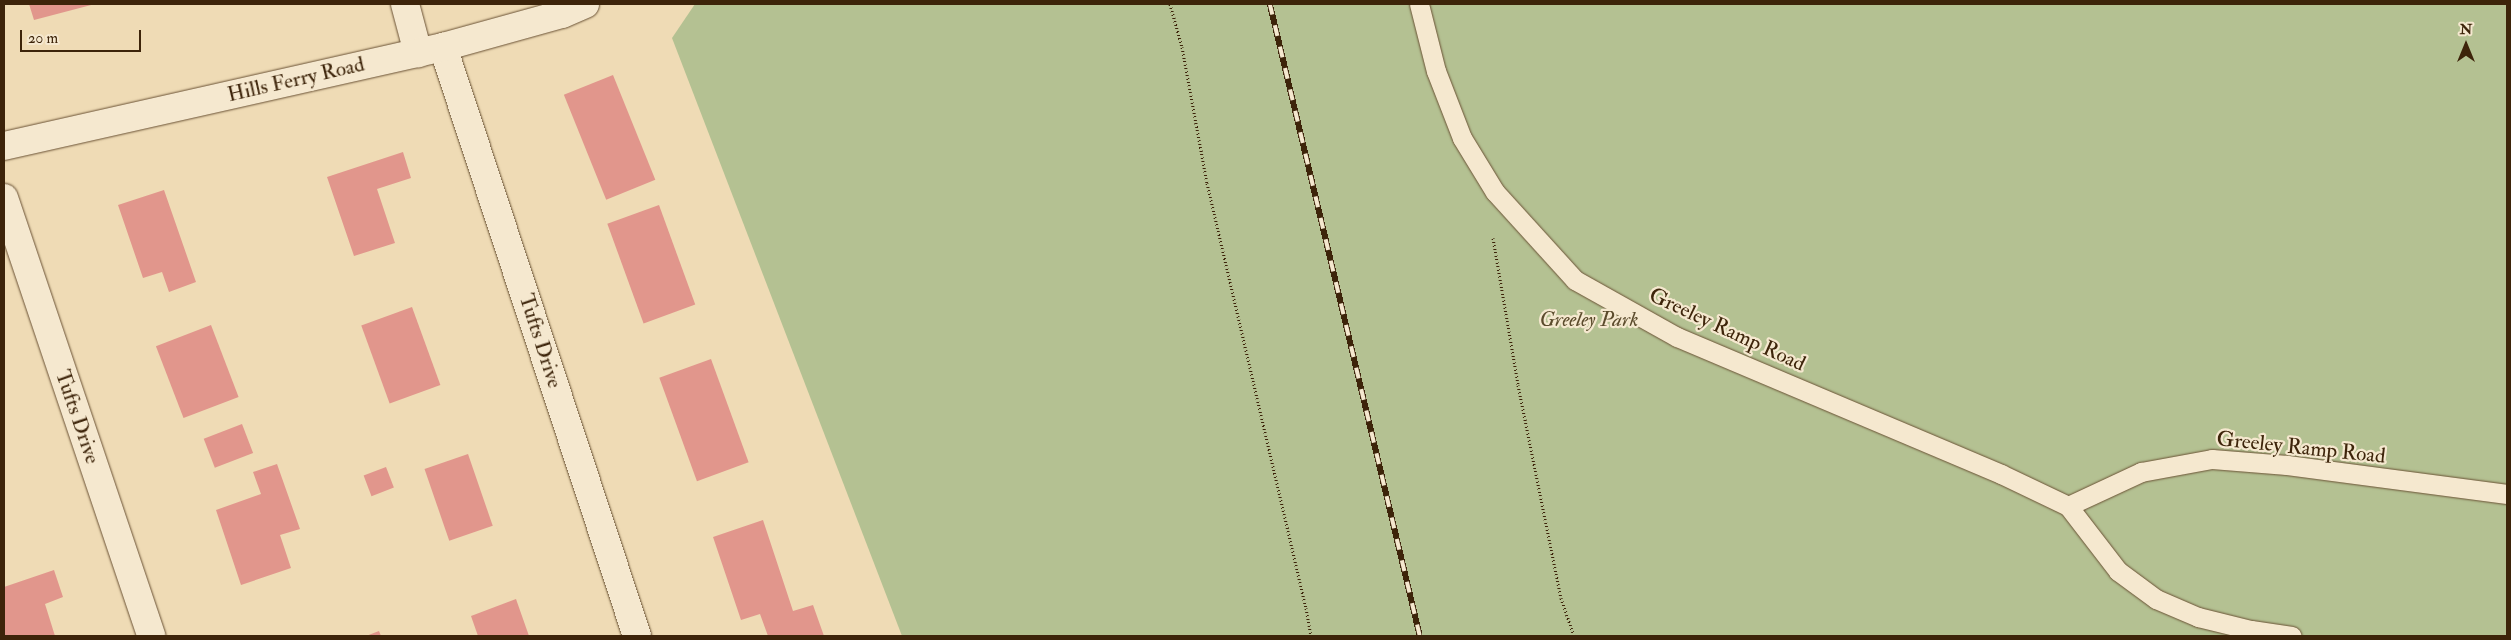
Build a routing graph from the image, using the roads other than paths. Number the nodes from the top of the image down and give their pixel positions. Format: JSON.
{"nodes":[{"id":1,"x":405,"y":4,"type":"edge"},
{"id":2,"x":585,"y":4,"type":"edge"},
{"id":3,"x":1419,"y":4,"type":"edge"},
{"id":4,"x":430,"y":50,"type":"junction"},
{"id":5,"x":4,"y":146,"type":"edge"},
{"id":6,"x":4,"y":198,"type":"edge"},
{"id":7,"x":2507,"y":494,"type":"edge"},
{"id":8,"x":2068,"y":506,"type":"junction"},
{"id":9,"x":151,"y":636,"type":"edge"},
{"id":10,"x":637,"y":636,"type":"edge"},
{"id":11,"x":2292,"y":636,"type":"edge"}],
"edges":[{"from":1,"to":4,"type":"street","name":"Tufts Drive"},
{"from":2,"to":4,"type":"street","name":"Hills Ferry Road"},
{"from":3,"to":8,"type":"lane","name":"Greeley Ramp Road"},
{"from":4,"to":5,"type":"street","name":"Hills Ferry Road"},
{"from":4,"to":10,"type":"street","name":"Tufts Drive"},
{"from":6,"to":9,"type":"street","name":"Tufts Drive"},
{"from":7,"to":8,"type":"lane","name":"Greeley Ramp Road"},
{"from":8,"to":11,"type":"lane","name":"Greeley Ramp Road"}]}
